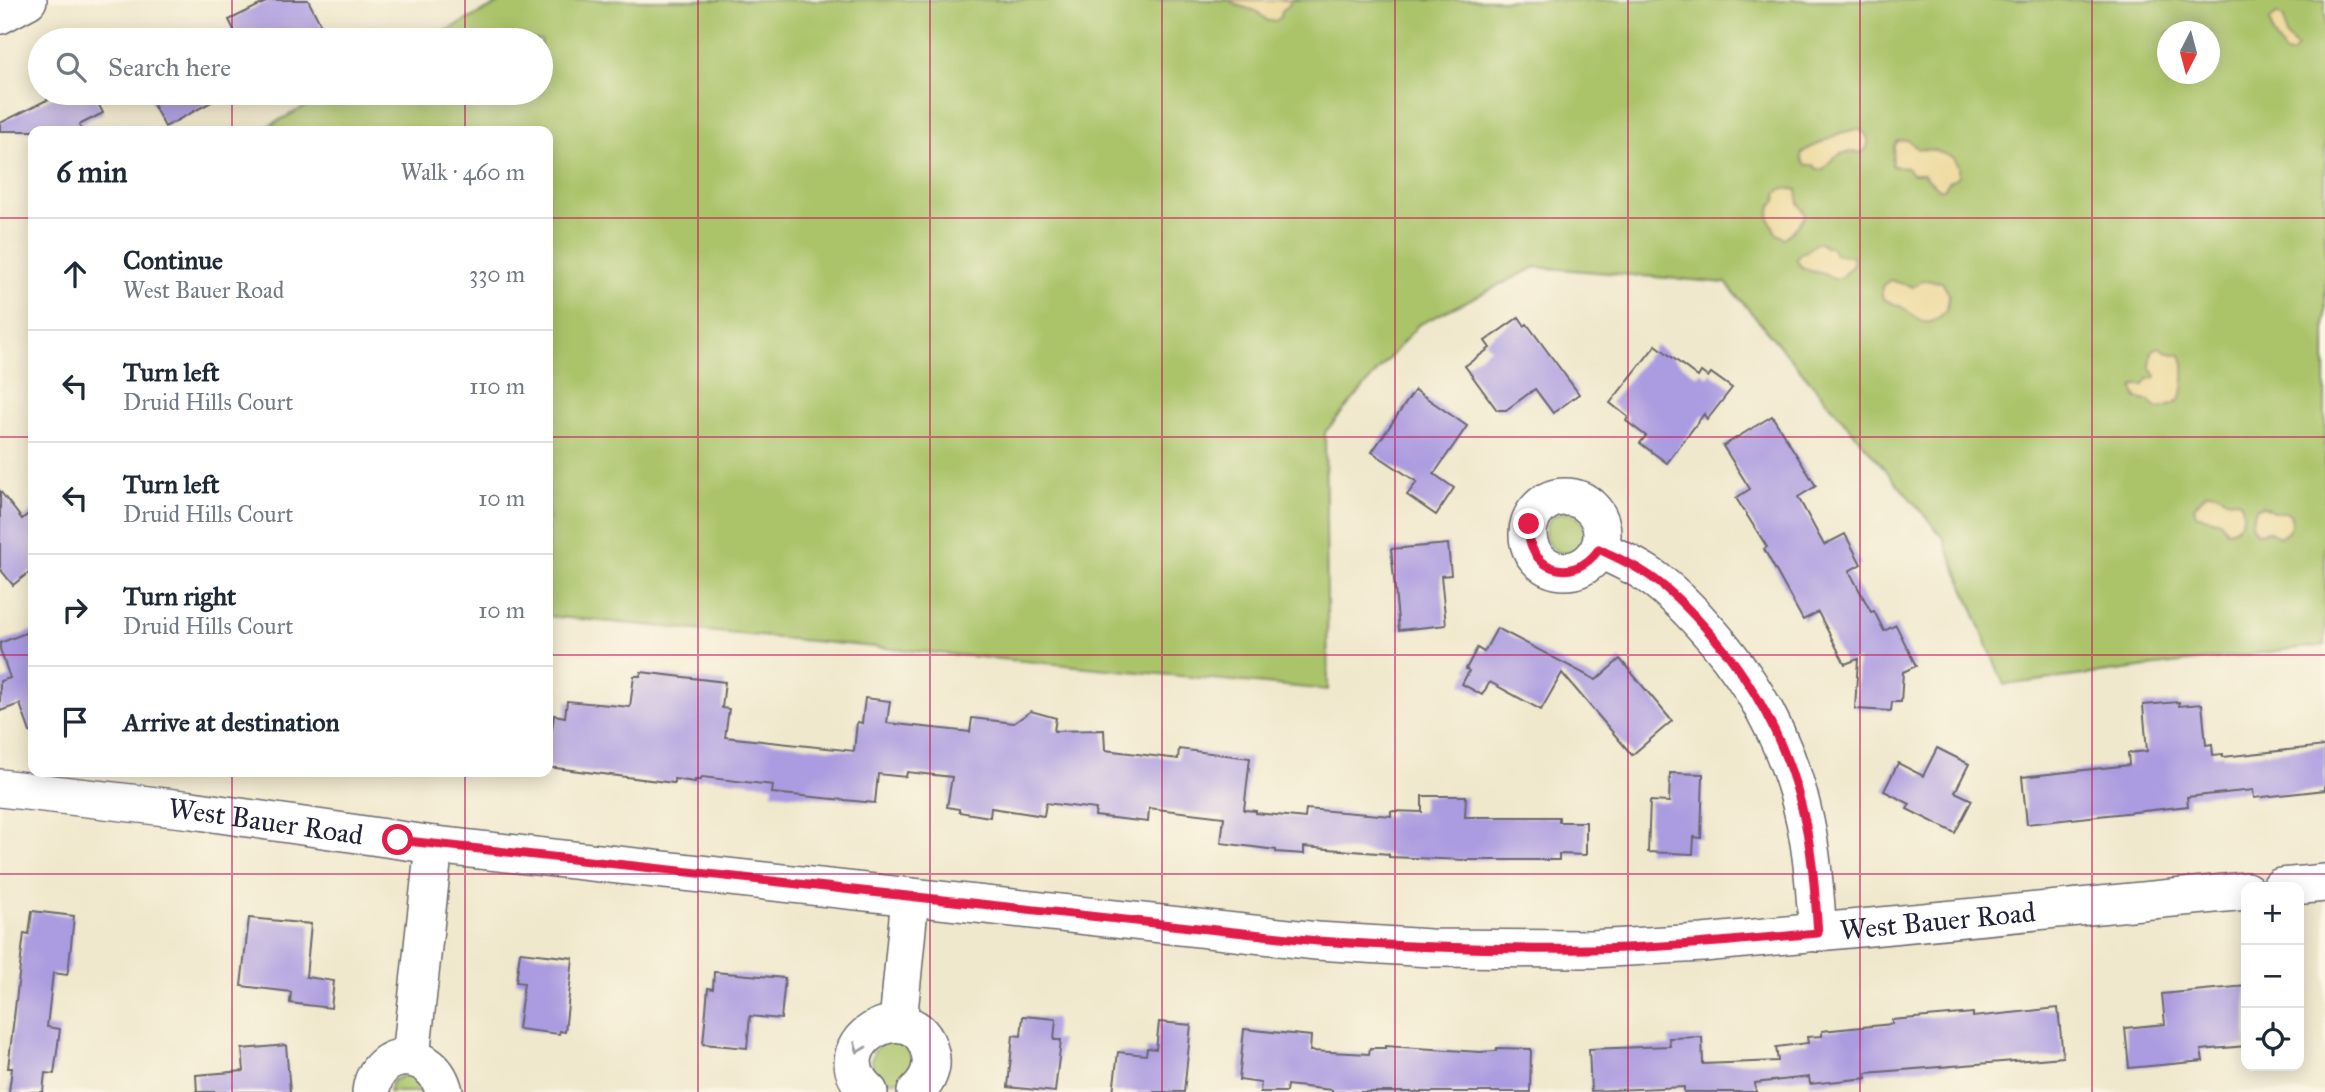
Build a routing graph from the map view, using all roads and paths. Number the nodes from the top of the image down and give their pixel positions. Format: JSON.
{"nodes":[{"id":1,"x":28,"y":0,"type":"edge"},
{"id":2,"x":0,"y":15,"type":"edge"},
{"id":3,"x":1599,"y":549,"type":"dead end"},
{"id":4,"x":0,"y":788,"type":"edge"},
{"id":5,"x":435,"y":845,"type":"junction"},
{"id":6,"x":2325,"y":883,"type":"edge"},
{"id":7,"x":2304,"y":885,"type":"edge"},
{"id":8,"x":2241,"y":891,"type":"edge"},
{"id":9,"x":910,"y":897,"type":"junction"},
{"id":10,"x":1818,"y":933,"type":"junction"},
{"id":11,"x":898,"y":1023,"type":"junction"},
{"id":12,"x":411,"y":1057,"type":"junction"},
{"id":13,"x":371,"y":1092,"type":"edge"},
{"id":14,"x":444,"y":1092,"type":"edge"},
{"id":15,"x":869,"y":1092,"type":"edge"},
{"id":16,"x":916,"y":1092,"type":"edge"}],
"edges":[{"from":1,"to":2,"type":"street"},
{"from":3,"to":10,"type":"street"},
{"from":4,"to":5,"type":"street","name":"West Bauer Road"},
{"from":5,"to":9,"type":"street","name":"West Bauer Road"},
{"from":5,"to":12,"type":"street"},
{"from":6,"to":7,"type":"street"},
{"from":8,"to":10,"type":"street","name":"West Bauer Road"},
{"from":9,"to":10,"type":"street","name":"West Bauer Road"},
{"from":9,"to":11,"type":"street"},
{"from":11,"to":15,"type":"street","one_way":true},
{"from":11,"to":16,"type":"street"},
{"from":12,"to":13,"type":"street"},
{"from":12,"to":14,"type":"street"}]}
